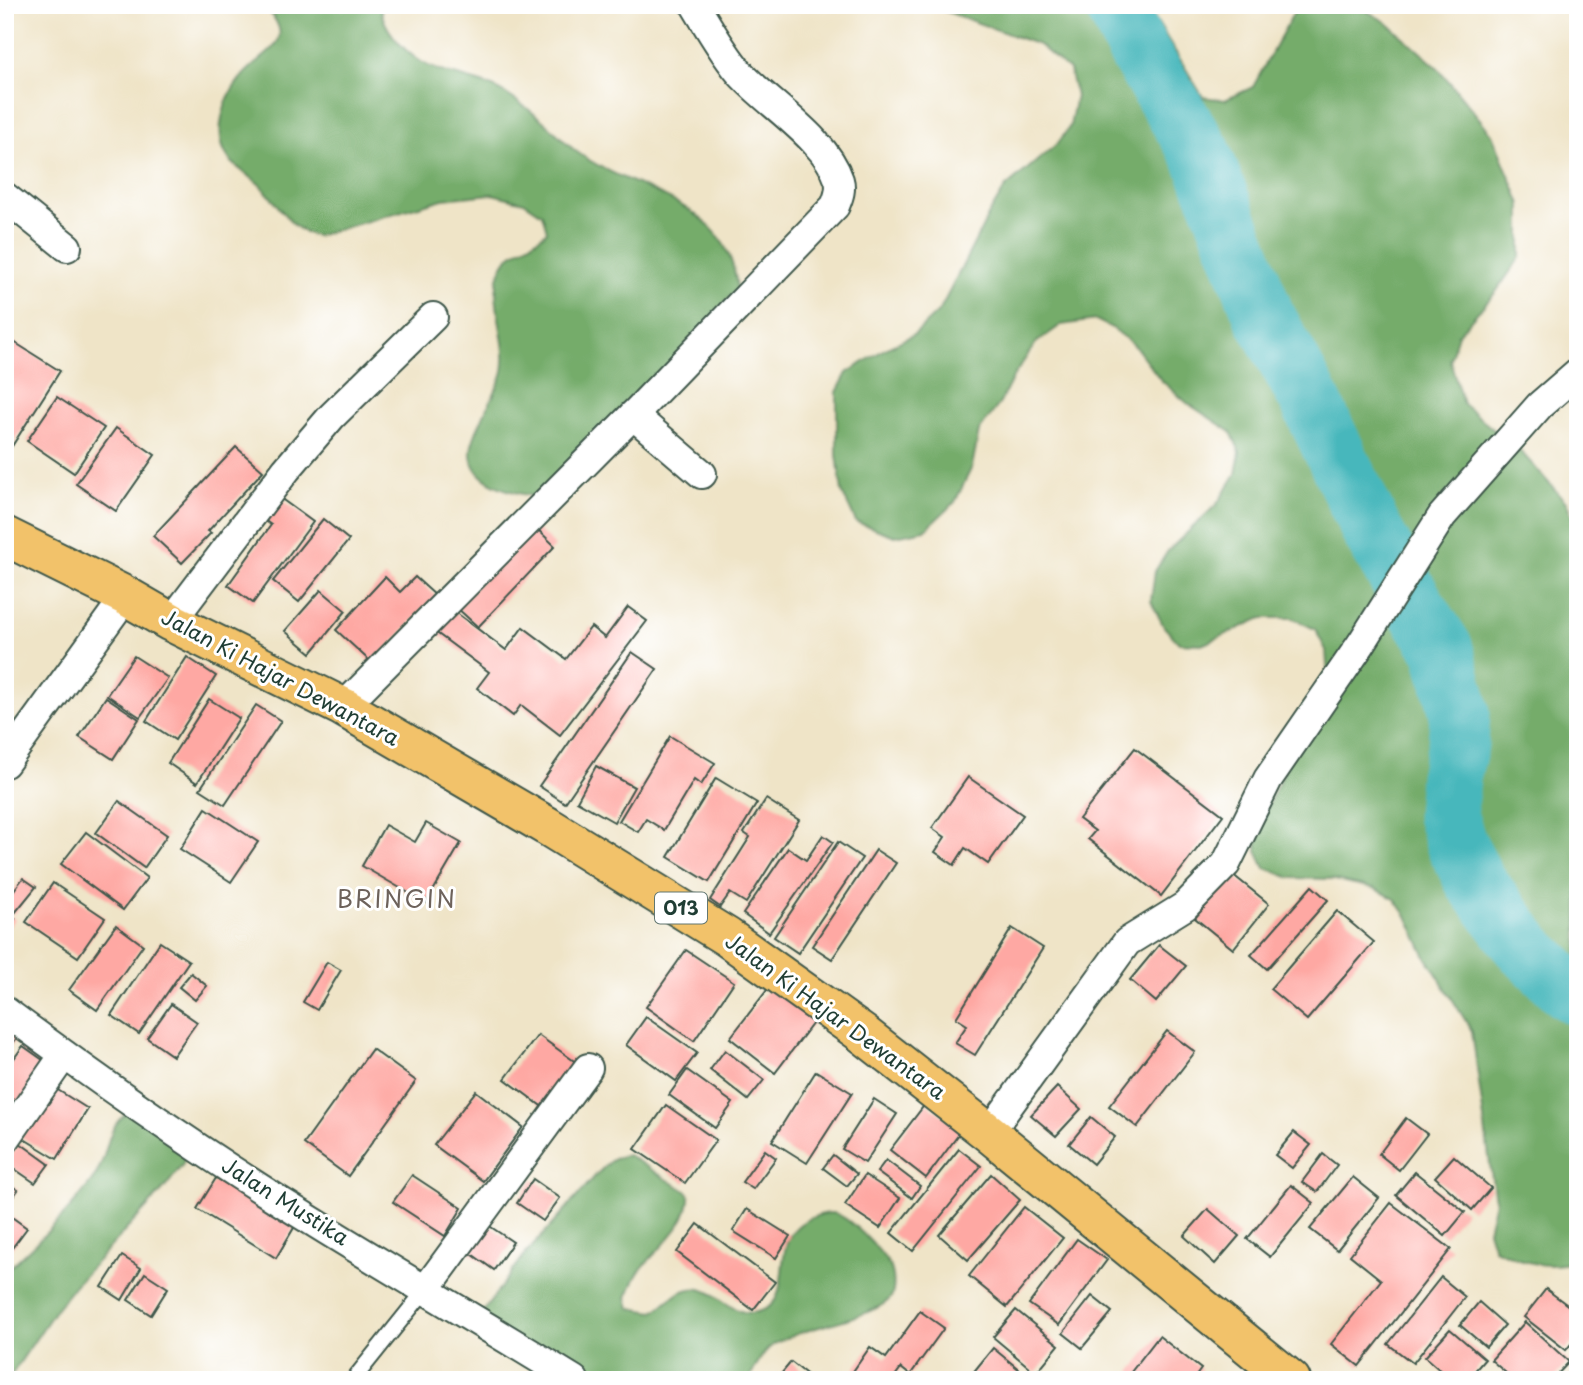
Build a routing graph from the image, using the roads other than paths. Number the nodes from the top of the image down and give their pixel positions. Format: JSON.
{"nodes":[{"id":1,"x":695,"y":5,"type":"edge"},
{"id":2,"x":5,"y":197,"type":"edge"},
{"id":3,"x":67,"y":247,"type":"dead end"},
{"id":4,"x":433,"y":317,"type":"dead end"},
{"id":5,"x":1578,"y":372,"type":"edge"},
{"id":6,"x":633,"y":415,"type":"junction"},
{"id":7,"x":702,"y":474,"type":"dead end"},
{"id":8,"x":5,"y":536,"type":"edge"},
{"id":9,"x":126,"y":596,"type":"junction"},
{"id":10,"x":171,"y":622,"type":"junction"},
{"id":11,"x":343,"y":707,"type":"junction"},
{"id":12,"x":5,"y":763,"type":"edge"},
{"id":13,"x":5,"y":1011,"type":"edge"},
{"id":14,"x":64,"y":1055,"type":"junction"},
{"id":15,"x":588,"y":1068,"type":"dead end"},
{"id":16,"x":989,"y":1133,"type":"junction"},
{"id":17,"x":5,"y":1140,"type":"edge"},
{"id":18,"x":426,"y":1289,"type":"junction"},
{"id":19,"x":354,"y":1380,"type":"edge"},
{"id":20,"x":574,"y":1380,"type":"edge"},
{"id":21,"x":1291,"y":1380,"type":"edge"}],
"edges":[{"from":1,"to":6,"type":"street"},
{"from":2,"to":3,"type":"street"},
{"from":4,"to":10,"type":"street"},
{"from":5,"to":16,"type":"street"},
{"from":6,"to":7,"type":"street"},
{"from":6,"to":11,"type":"street"},
{"from":8,"to":9,"type":"main road","name":"Jalan Ki Hajar Dewantara","number":"013"},
{"from":9,"to":10,"type":"main road","name":"Jalan Ki Hajar Dewantara","number":"013"},
{"from":9,"to":12,"type":"street"},
{"from":10,"to":11,"type":"main road","name":"Jalan Ki Hajar Dewantara","number":"013"},
{"from":11,"to":16,"type":"main road","name":"Jalan Ki Hajar Dewantara","number":"013"},
{"from":13,"to":14,"type":"street","name":"Jalan Mustika"},
{"from":14,"to":17,"type":"street"},
{"from":14,"to":18,"type":"street","name":"Jalan Mustika"},
{"from":15,"to":18,"type":"street"},
{"from":16,"to":21,"type":"main road","name":"Jalan Ki Hajar Dewantara","number":"013"},
{"from":18,"to":19,"type":"lane"},
{"from":18,"to":20,"type":"street","name":"Jalan Mustika"}]}
